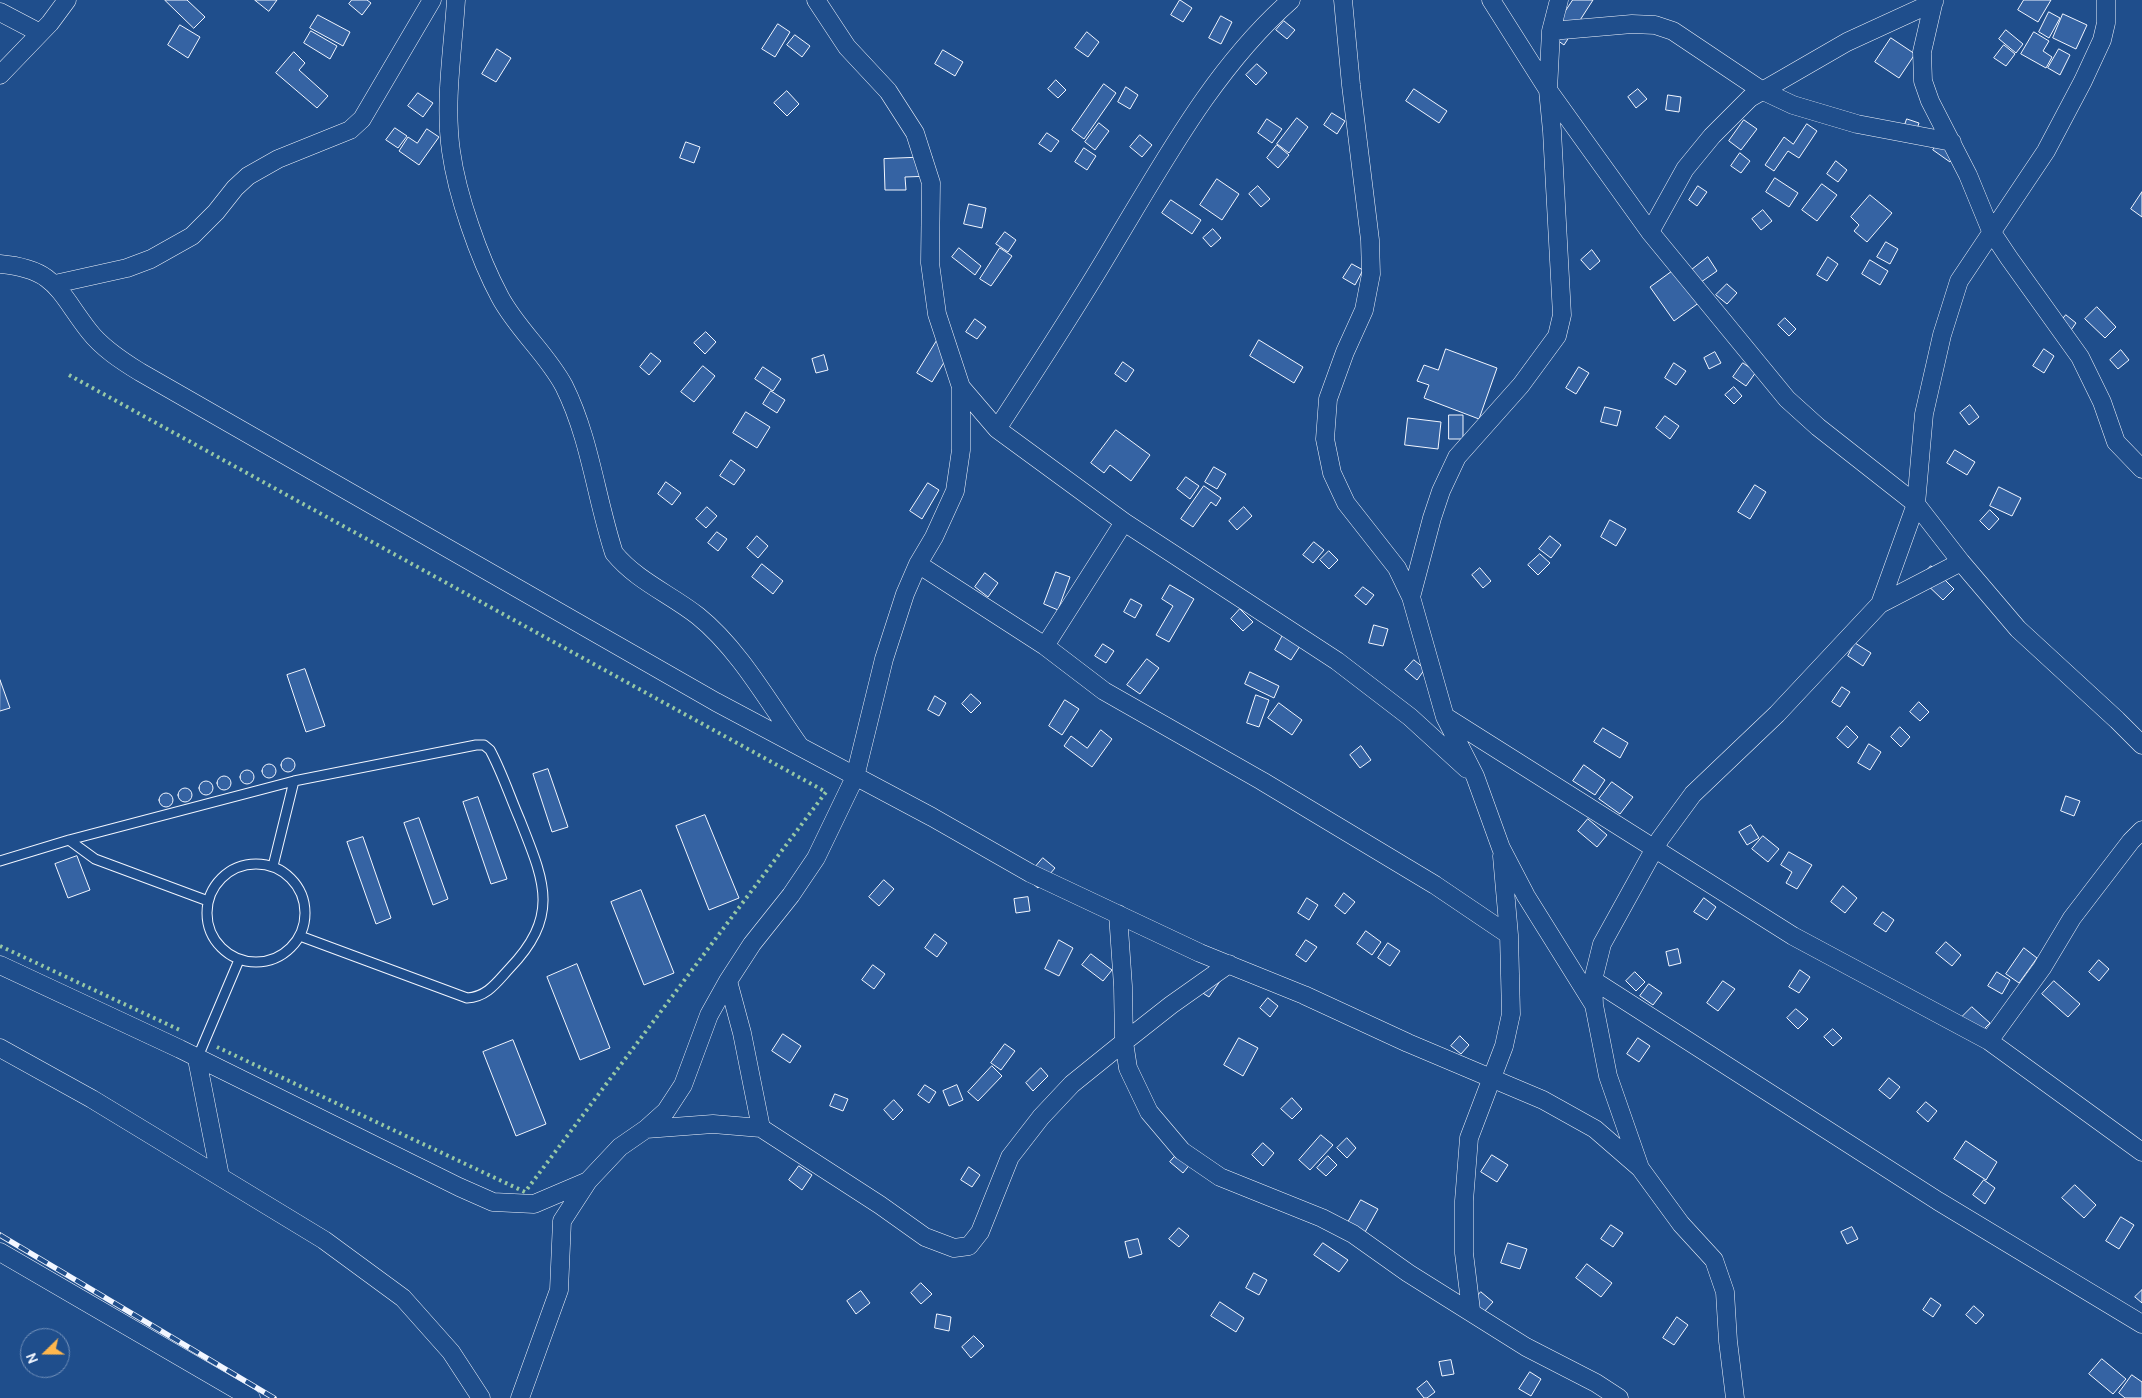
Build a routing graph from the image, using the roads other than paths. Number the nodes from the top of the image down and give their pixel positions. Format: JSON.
{"nodes":[{"id":1,"x":67,"y":0,"type":"edge"},
{"id":2,"x":432,"y":0,"type":"edge"},
{"id":3,"x":456,"y":0,"type":"edge"},
{"id":4,"x":816,"y":0,"type":"edge"},
{"id":5,"x":1291,"y":0,"type":"edge"},
{"id":6,"x":1343,"y":0,"type":"edge"},
{"id":7,"x":1491,"y":0,"type":"edge"},
{"id":8,"x":1559,"y":0,"type":"edge"},
{"id":9,"x":2106,"y":0,"type":"edge"},
{"id":10,"x":1934,"y":1,"type":"edge"},
{"id":11,"x":0,"y":12,"type":"edge"},
{"id":12,"x":1551,"y":31,"type":"junction"},
{"id":13,"x":40,"y":34,"type":"junction"},
{"id":14,"x":0,"y":75,"type":"edge"},
{"id":15,"x":1548,"y":90,"type":"junction"},
{"id":16,"x":1761,"y":90,"type":"junction"},
{"id":17,"x":1952,"y":142,"type":"junction"},
{"id":18,"x":1991,"y":231,"type":"junction"},
{"id":19,"x":1650,"y":232,"type":"junction"},
{"id":20,"x":0,"y":264,"type":"edge"},
{"id":21,"x":55,"y":284,"type":"junction"},
{"id":22,"x":961,"y":387,"type":"junction"},
{"id":23,"x":997,"y":429,"type":"junction"},
{"id":24,"x":2142,"y":469,"type":"edge"},
{"id":25,"x":1916,"y":504,"type":"junction"},
{"id":26,"x":1124,"y":522,"type":"junction"},
{"id":27,"x":1961,"y":562,"type":"junction"},
{"id":28,"x":918,"y":564,"type":"junction"},
{"id":29,"x":1411,"y":597,"type":"junction"},
{"id":30,"x":1880,"y":604,"type":"junction"},
{"id":31,"x":1045,"y":646,"type":"junction"},
{"id":32,"x":1445,"y":716,"type":"junction"},
{"id":33,"x":2142,"y":745,"type":"edge"},
{"id":34,"x":800,"y":748,"type":"junction"},
{"id":35,"x":1475,"y":776,"type":"junction"},
{"id":36,"x":855,"y":777,"type":"junction"},
{"id":37,"x":294,"y":782,"type":"junction"},
{"id":38,"x":2142,"y":830,"type":"edge"},
{"id":39,"x":69,"y":840,"type":"junction"},
{"id":40,"x":1501,"y":848,"type":"junction"},
{"id":41,"x":1655,"y":848,"type":"junction"},
{"id":42,"x":0,"y":861,"type":"edge"},
{"id":43,"x":273,"y":866,"type":"junction"},
{"id":44,"x":208,"y":901,"type":"junction"},
{"id":45,"x":1118,"y":914,"type":"junction"},
{"id":46,"x":1509,"y":935,"type":"junction"},
{"id":47,"x":300,"y":936,"type":"junction"},
{"id":48,"x":239,"y":960,"type":"junction"},
{"id":49,"x":1229,"y":964,"type":"junction"},
{"id":50,"x":0,"y":965,"type":"edge"},
{"id":51,"x":1593,"y":980,"type":"junction"},
{"id":52,"x":728,"y":981,"type":"junction"},
{"id":53,"x":1594,"y":1005,"type":"junction"},
{"id":54,"x":1988,"y":1041,"type":"junction"},
{"id":55,"x":1124,"y":1042,"type":"junction"},
{"id":56,"x":0,"y":1048,"type":"edge"},
{"id":57,"x":197,"y":1059,"type":"junction"},
{"id":58,"x":1492,"y":1078,"type":"junction"},
{"id":59,"x":762,"y":1128,"type":"junction"},
{"id":60,"x":646,"y":1129,"type":"junction"},
{"id":61,"x":2142,"y":1152,"type":"edge"},
{"id":62,"x":1640,"y":1168,"type":"junction"},
{"id":63,"x":220,"y":1176,"type":"junction"},
{"id":64,"x":588,"y":1181,"type":"junction"},
{"id":65,"x":2,"y":1258,"type":"edge"},
{"id":66,"x":1471,"y":1310,"type":"junction"},
{"id":67,"x":2142,"y":1324,"type":"edge"},
{"id":68,"x":251,"y":1398,"type":"edge"},
{"id":69,"x":482,"y":1398,"type":"edge"},
{"id":70,"x":520,"y":1398,"type":"edge"},
{"id":71,"x":1619,"y":1398,"type":"edge"},
{"id":72,"x":1735,"y":1398,"type":"edge"}],
"edges":[{"from":1,"to":13,"type":"street"},
{"from":2,"to":21,"type":"street"},
{"from":3,"to":34,"type":"street"},
{"from":4,"to":22,"type":"street"},
{"from":5,"to":23,"type":"street"},
{"from":6,"to":29,"type":"street"},
{"from":7,"to":15,"type":"street"},
{"from":8,"to":12,"type":"street"},
{"from":9,"to":18,"type":"street"},
{"from":10,"to":16,"type":"street"},
{"from":10,"to":17,"type":"street"},
{"from":11,"to":13,"type":"street"},
{"from":12,"to":15,"type":"street"},
{"from":12,"to":16,"type":"street"},
{"from":13,"to":14,"type":"street"},
{"from":15,"to":19,"type":"street"},
{"from":15,"to":29,"type":"street"},
{"from":16,"to":17,"type":"street"},
{"from":16,"to":19,"type":"street"},
{"from":17,"to":18,"type":"street"},
{"from":18,"to":24,"type":"street"},
{"from":18,"to":25,"type":"street"},
{"from":19,"to":25,"type":"street"},
{"from":20,"to":21,"type":"street"},
{"from":21,"to":34,"type":"street"},
{"from":22,"to":23,"type":"street"},
{"from":22,"to":28,"type":"street"},
{"from":23,"to":26,"type":"street"},
{"from":25,"to":27,"type":"street"},
{"from":25,"to":30,"type":"street"},
{"from":26,"to":31,"type":"street"},
{"from":26,"to":35,"type":"street"},
{"from":27,"to":30,"type":"street"},
{"from":27,"to":33,"type":"street"},
{"from":28,"to":31,"type":"street"},
{"from":28,"to":36,"type":"street"},
{"from":29,"to":32,"type":"street"},
{"from":30,"to":41,"type":"street"},
{"from":31,"to":46,"type":"street"},
{"from":32,"to":35,"type":"street"},
{"from":32,"to":41,"type":"street"},
{"from":34,"to":36,"type":"street"},
{"from":35,"to":40,"type":"street"},
{"from":36,"to":45,"type":"street"},
{"from":36,"to":52,"type":"street"},
{"from":37,"to":39,"type":"lane"},
{"from":37,"to":43,"type":"lane"},
{"from":37,"to":47,"type":"lane"},
{"from":38,"to":54,"type":"street"},
{"from":39,"to":42,"type":"lane"},
{"from":39,"to":44,"type":"lane"},
{"from":40,"to":46,"type":"street"},
{"from":40,"to":53,"type":"street"},
{"from":41,"to":51,"type":"street"},
{"from":41,"to":54,"type":"street"},
{"from":43,"to":44,"type":"lane"},
{"from":43,"to":47,"type":"lane"},
{"from":44,"to":48,"type":"lane"},
{"from":45,"to":49,"type":"street"},
{"from":45,"to":55,"type":"street"},
{"from":46,"to":58,"type":"street"},
{"from":47,"to":48,"type":"lane"},
{"from":48,"to":57,"type":"lane"},
{"from":49,"to":55,"type":"street"},
{"from":49,"to":58,"type":"street"},
{"from":50,"to":57,"type":"street"},
{"from":51,"to":53,"type":"street"},
{"from":51,"to":67,"type":"street"},
{"from":52,"to":59,"type":"street"},
{"from":52,"to":60,"type":"street"},
{"from":53,"to":62,"type":"street"},
{"from":54,"to":61,"type":"street"},
{"from":55,"to":59,"type":"street"},
{"from":55,"to":66,"type":"street"},
{"from":56,"to":63,"type":"street"},
{"from":57,"to":63,"type":"street"},
{"from":57,"to":64,"type":"street"},
{"from":58,"to":62,"type":"street"},
{"from":58,"to":66,"type":"street"},
{"from":59,"to":60,"type":"street"},
{"from":60,"to":64,"type":"street"},
{"from":62,"to":72,"type":"street"},
{"from":63,"to":69,"type":"street"},
{"from":64,"to":70,"type":"street"},
{"from":65,"to":68,"type":"street"},
{"from":66,"to":71,"type":"street"}]}
